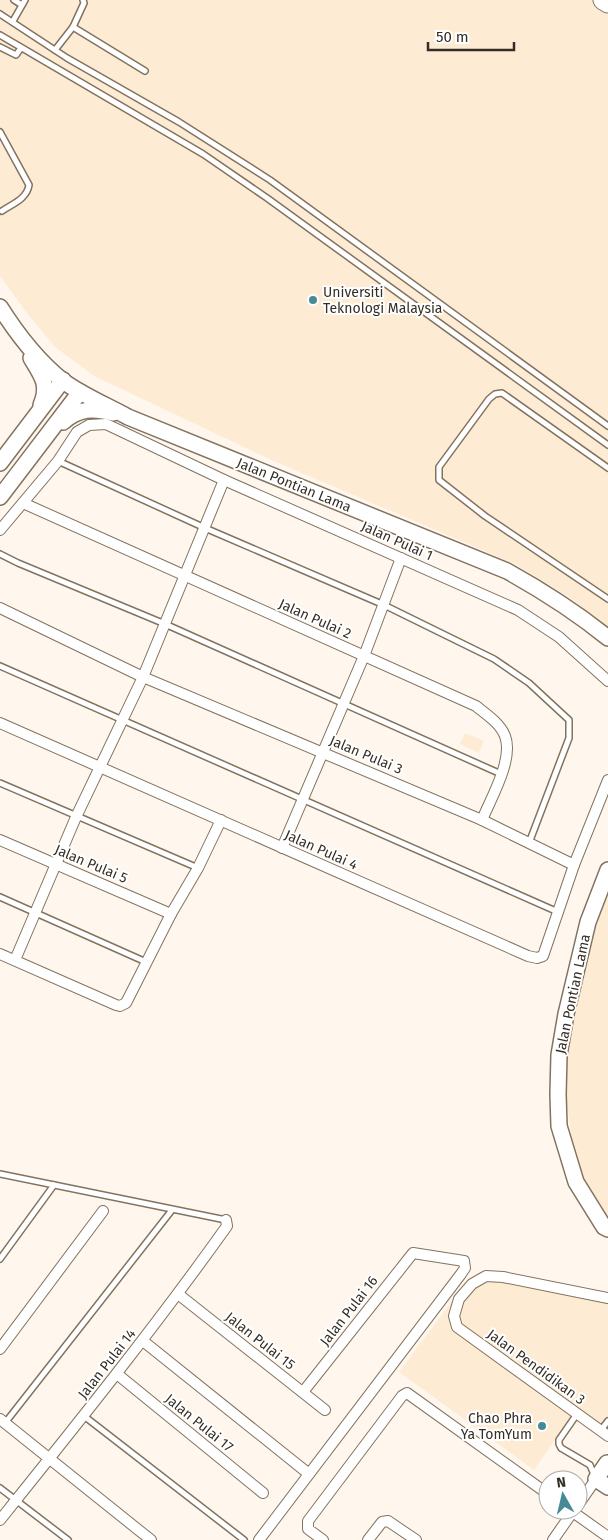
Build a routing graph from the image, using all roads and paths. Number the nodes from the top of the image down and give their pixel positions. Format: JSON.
{"nodes":[{"id":1,"x":14,"y":0,"type":"edge"},
{"id":2,"x":83,"y":0,"type":"edge"},
{"id":3,"x":603,"y":0,"type":"edge"},
{"id":4,"x":24,"y":3,"type":"edge"},
{"id":5,"x":608,"y":3,"type":"edge"},
{"id":6,"x":0,"y":14,"type":"edge"},
{"id":7,"x":13,"y":22,"type":"junction"},
{"id":8,"x":73,"y":27,"type":"junction"},
{"id":9,"x":0,"y":35,"type":"edge"},
{"id":10,"x":0,"y":47,"type":"edge"},
{"id":11,"x":21,"y":48,"type":"junction"},
{"id":12,"x":55,"y":50,"type":"junction"},
{"id":13,"x":145,"y":71,"type":"dead end"},
{"id":14,"x":0,"y":132,"type":"edge"},
{"id":15,"x":2,"y":211,"type":"dead end"},
{"id":16,"x":0,"y":307,"type":"edge"},
{"id":17,"x":15,"y":332,"type":"junction"},
{"id":18,"x":63,"y":380,"type":"junction"},
{"id":19,"x":80,"y":392,"type":"junction"},
{"id":20,"x":128,"y":417,"type":"junction"},
{"id":21,"x":35,"y":418,"type":"junction"},
{"id":22,"x":608,"y":426,"type":"edge"},
{"id":23,"x":46,"y":435,"type":"junction"},
{"id":24,"x":608,"y":445,"type":"edge"},
{"id":25,"x":58,"y":460,"type":"junction"},
{"id":26,"x":0,"y":463,"type":"edge"},
{"id":27,"x":608,"y":468,"type":"edge"},
{"id":28,"x":224,"y":480,"type":"junction"},
{"id":29,"x":0,"y":497,"type":"edge"},
{"id":30,"x":23,"y":503,"type":"junction"},
{"id":31,"x":205,"y":528,"type":"junction"},
{"id":32,"x":0,"y":530,"type":"edge"},
{"id":33,"x":0,"y":554,"type":"edge"},
{"id":34,"x":401,"y":558,"type":"junction"},
{"id":35,"x":185,"y":576,"type":"junction"},
{"id":36,"x":608,"y":599,"type":"edge"},
{"id":37,"x":384,"y":605,"type":"junction"},
{"id":38,"x":0,"y":608,"type":"edge"},
{"id":39,"x":165,"y":624,"type":"junction"},
{"id":40,"x":608,"y":638,"type":"edge"},
{"id":41,"x":364,"y":656,"type":"junction"},
{"id":42,"x":0,"y":666,"type":"edge"},
{"id":43,"x":143,"y":677,"type":"junction"},
{"id":44,"x":608,"y":681,"type":"edge"},
{"id":45,"x":344,"y":704,"type":"junction"},
{"id":46,"x":122,"y":720,"type":"junction"},
{"id":47,"x":0,"y":723,"type":"edge"},
{"id":48,"x":323,"y":752,"type":"junction"},
{"id":49,"x":100,"y":767,"type":"junction"},
{"id":50,"x":501,"y":774,"type":"junction"},
{"id":51,"x":608,"y":780,"type":"edge"},
{"id":52,"x":0,"y":783,"type":"edge"},
{"id":53,"x":302,"y":801,"type":"junction"},
{"id":54,"x":76,"y":817,"type":"junction"},
{"id":55,"x":221,"y":820,"type":"junction"},
{"id":56,"x":482,"y":820,"type":"junction"},
{"id":57,"x":0,"y":840,"type":"edge"},
{"id":58,"x":529,"y":843,"type":"junction"},
{"id":59,"x":282,"y":848,"type":"junction"},
{"id":60,"x":56,"y":865,"type":"junction"},
{"id":61,"x":574,"y":865,"type":"junction"},
{"id":62,"x":198,"y":868,"type":"junction"},
{"id":63,"x":608,"y":870,"type":"edge"},
{"id":64,"x":0,"y":897,"type":"edge"},
{"id":65,"x":35,"y":912,"type":"junction"},
{"id":66,"x":558,"y":912,"type":"junction"},
{"id":67,"x":171,"y":914,"type":"junction"},
{"id":68,"x":0,"y":954,"type":"edge"},
{"id":69,"x":15,"y":960,"type":"junction"},
{"id":70,"x":146,"y":962,"type":"junction"},
{"id":71,"x":0,"y":1174,"type":"edge"},
{"id":72,"x":54,"y":1185,"type":"junction"},
{"id":73,"x":172,"y":1210,"type":"junction"},
{"id":74,"x":103,"y":1211,"type":"dead end"},
{"id":75,"x":226,"y":1220,"type":"joint"},
{"id":76,"x":608,"y":1229,"type":"edge"},
{"id":77,"x":0,"y":1259,"type":"edge"},
{"id":78,"x":178,"y":1294,"type":"junction"},
{"id":79,"x":608,"y":1298,"type":"edge"},
{"id":80,"x":143,"y":1341,"type":"junction"},
{"id":81,"x":0,"y":1349,"type":"edge"},
{"id":82,"x":117,"y":1374,"type":"junction"},
{"id":83,"x":303,"y":1392,"type":"junction"},
{"id":84,"x":325,"y":1410,"type":"dead end"},
{"id":85,"x":577,"y":1413,"type":"junction"},
{"id":86,"x":84,"y":1416,"type":"junction"},
{"id":87,"x":608,"y":1420,"type":"edge"},
{"id":88,"x":3,"y":1421,"type":"edge"},
{"id":89,"x":604,"y":1433,"type":"edge"},
{"id":90,"x":50,"y":1458,"type":"junction"},
{"id":91,"x":607,"y":1464,"type":"edge"},
{"id":92,"x":309,"y":1474,"type":"junction"},
{"id":93,"x":598,"y":1477,"type":"edge"},
{"id":94,"x":538,"y":1487,"type":"edge"},
{"id":95,"x":0,"y":1488,"type":"edge"},
{"id":96,"x":588,"y":1490,"type":"edge"},
{"id":97,"x":263,"y":1493,"type":"dead end"},
{"id":98,"x":16,"y":1500,"type":"junction"},
{"id":99,"x":0,"y":1520,"type":"edge"},
{"id":100,"x":567,"y":1520,"type":"edge"},
{"id":101,"x":587,"y":1520,"type":"edge"},
{"id":102,"x":608,"y":1537,"type":"edge"},
{"id":103,"x":68,"y":1540,"type":"edge"},
{"id":104,"x":151,"y":1540,"type":"edge"},
{"id":105,"x":244,"y":1540,"type":"edge"},
{"id":106,"x":259,"y":1540,"type":"edge"},
{"id":107,"x":323,"y":1540,"type":"edge"},
{"id":108,"x":368,"y":1540,"type":"edge"},
{"id":109,"x":416,"y":1540,"type":"edge"},
{"id":110,"x":553,"y":1540,"type":"edge"}],
"edges":[{"from":1,"to":4,"type":"lane"},
{"from":2,"to":8,"type":"lane"},
{"from":3,"to":5,"type":"highway"},
{"from":4,"to":7,"type":"lane"},
{"from":6,"to":7,"type":"lane"},
{"from":7,"to":12,"type":"lane"},
{"from":8,"to":12,"type":"lane"},
{"from":8,"to":13,"type":"lane"},
{"from":9,"to":11,"type":"lane"},
{"from":10,"to":11,"type":"lane"},
{"from":11,"to":24,"type":"lane"},
{"from":12,"to":22,"type":"lane"},
{"from":14,"to":15,"type":"lane"},
{"from":16,"to":17,"type":"street","name":"Jalan Pontian Lama"},
{"from":17,"to":18,"type":"street","name":"Jalan Pontian Lama"},
{"from":17,"to":21,"type":"street"},
{"from":18,"to":19,"type":"street","name":"Jalan Pontian Lama"},
{"from":18,"to":21,"type":"street"},
{"from":19,"to":20,"type":"street","name":"Jalan Pontian Lama"},
{"from":19,"to":23,"type":"street"},
{"from":20,"to":23,"type":"street"},
{"from":20,"to":40,"type":"street","name":"Jalan Pontian Lama"},
{"from":21,"to":26,"type":"street"},
{"from":23,"to":29,"type":"street"},
{"from":25,"to":28,"type":"street","name":"Jalan Pulai 1"},
{"from":25,"to":30,"type":"street","name":"Jalan Pulai 1"},
{"from":25,"to":31,"type":"lane"},
{"from":27,"to":36,"type":"lane"},
{"from":28,"to":31,"type":"street"},
{"from":28,"to":34,"type":"street","name":"Jalan Pulai 1"},
{"from":30,"to":32,"type":"street","name":"Jalan Pulai 1"},
{"from":30,"to":35,"type":"street","name":"Jalan Pulai 2"},
{"from":31,"to":35,"type":"street"},
{"from":31,"to":37,"type":"lane"},
{"from":33,"to":39,"type":"lane"},
{"from":34,"to":37,"type":"street"},
{"from":34,"to":44,"type":"street","name":"Jalan Pulai 1"},
{"from":35,"to":39,"type":"street"},
{"from":35,"to":41,"type":"street","name":"Jalan Pulai 2"},
{"from":37,"to":41,"type":"street"},
{"from":37,"to":58,"type":"lane"},
{"from":38,"to":43,"type":"street","name":"Jalan Pulai 3"},
{"from":39,"to":43,"type":"street"},
{"from":39,"to":45,"type":"lane"},
{"from":41,"to":45,"type":"street"},
{"from":41,"to":50,"type":"street","name":"Jalan Pulai 2"},
{"from":42,"to":46,"type":"lane"},
{"from":43,"to":46,"type":"street"},
{"from":43,"to":48,"type":"street","name":"Jalan Pulai 3"},
{"from":45,"to":48,"type":"street"},
{"from":45,"to":50,"type":"lane"},
{"from":46,"to":49,"type":"street"},
{"from":46,"to":53,"type":"lane"},
{"from":47,"to":49,"type":"street","name":"Jalan Pulai 4"},
{"from":48,"to":53,"type":"street"},
{"from":48,"to":56,"type":"street","name":"Jalan Pulai 3"},
{"from":49,"to":54,"type":"street"},
{"from":49,"to":55,"type":"street","name":"Jalan Pulai 4"},
{"from":50,"to":56,"type":"street","name":"Jalan Pulai 2"},
{"from":51,"to":61,"type":"street"},
{"from":52,"to":54,"type":"lane"},
{"from":53,"to":59,"type":"street"},
{"from":53,"to":66,"type":"lane"},
{"from":54,"to":60,"type":"street"},
{"from":54,"to":62,"type":"lane"},
{"from":55,"to":59,"type":"street","name":"Jalan Pulai 4"},
{"from":55,"to":62,"type":"street"},
{"from":56,"to":58,"type":"street","name":"Jalan Pulai 3"},
{"from":57,"to":60,"type":"street","name":"Jalan Pulai 5"},
{"from":58,"to":61,"type":"street","name":"Jalan Pulai 3"},
{"from":59,"to":66,"type":"street","name":"Jalan Pulai 4"},
{"from":60,"to":65,"type":"street"},
{"from":60,"to":67,"type":"street","name":"Jalan Pulai 5"},
{"from":61,"to":66,"type":"street","name":"Jalan Pulai 4"},
{"from":62,"to":67,"type":"street"},
{"from":63,"to":76,"type":"street","name":"Jalan Pontian Lama"},
{"from":64,"to":65,"type":"lane"},
{"from":65,"to":69,"type":"street"},
{"from":65,"to":70,"type":"lane"},
{"from":67,"to":70,"type":"street"},
{"from":68,"to":69,"type":"street"},
{"from":69,"to":70,"type":"street"},
{"from":71,"to":72,"type":"lane"},
{"from":72,"to":73,"type":"lane"},
{"from":72,"to":77,"type":"lane"},
{"from":73,"to":75,"type":"lane"},
{"from":73,"to":88,"type":"lane"},
{"from":74,"to":81,"type":"street"},
{"from":75,"to":78,"type":"street","name":"Jalan Pulai 14"},
{"from":78,"to":80,"type":"street","name":"Jalan Pulai 14"},
{"from":78,"to":83,"type":"street","name":"Jalan Pulai 15"},
{"from":79,"to":85,"type":"street","name":"Jalan Pendidikan 3"},
{"from":80,"to":82,"type":"street","name":"Jalan Pulai 14"},
{"from":80,"to":92,"type":"street"},
{"from":82,"to":86,"type":"street","name":"Jalan Pulai 14"},
{"from":82,"to":97,"type":"street","name":"Jalan Pulai 17"},
{"from":83,"to":84,"type":"street","name":"Jalan Pulai 15"},
{"from":83,"to":92,"type":"street","name":"Jalan Pulai 16"},
{"from":85,"to":89,"type":"street","name":"Jalan Pendidikan 3"},
{"from":85,"to":93,"type":"lane"},
{"from":86,"to":90,"type":"street","name":"Jalan Pulai 14"},
{"from":86,"to":105,"type":"lane"},
{"from":87,"to":89,"type":"lane"},
{"from":88,"to":90,"type":"street"},
{"from":90,"to":98,"type":"street","name":"Jalan Pulai 14"},
{"from":90,"to":104,"type":"street"},
{"from":91,"to":93,"type":"street"},
{"from":92,"to":106,"type":"street"},
{"from":93,"to":96,"type":"street"},
{"from":94,"to":107,"type":"street"},
{"from":95,"to":98,"type":"lane"},
{"from":98,"to":99,"type":"street","name":"Jalan Pulai 14"},
{"from":98,"to":103,"type":"lane"},
{"from":100,"to":110,"type":"street"},
{"from":101,"to":102,"type":"street"},
{"from":108,"to":109,"type":"street"}]}
